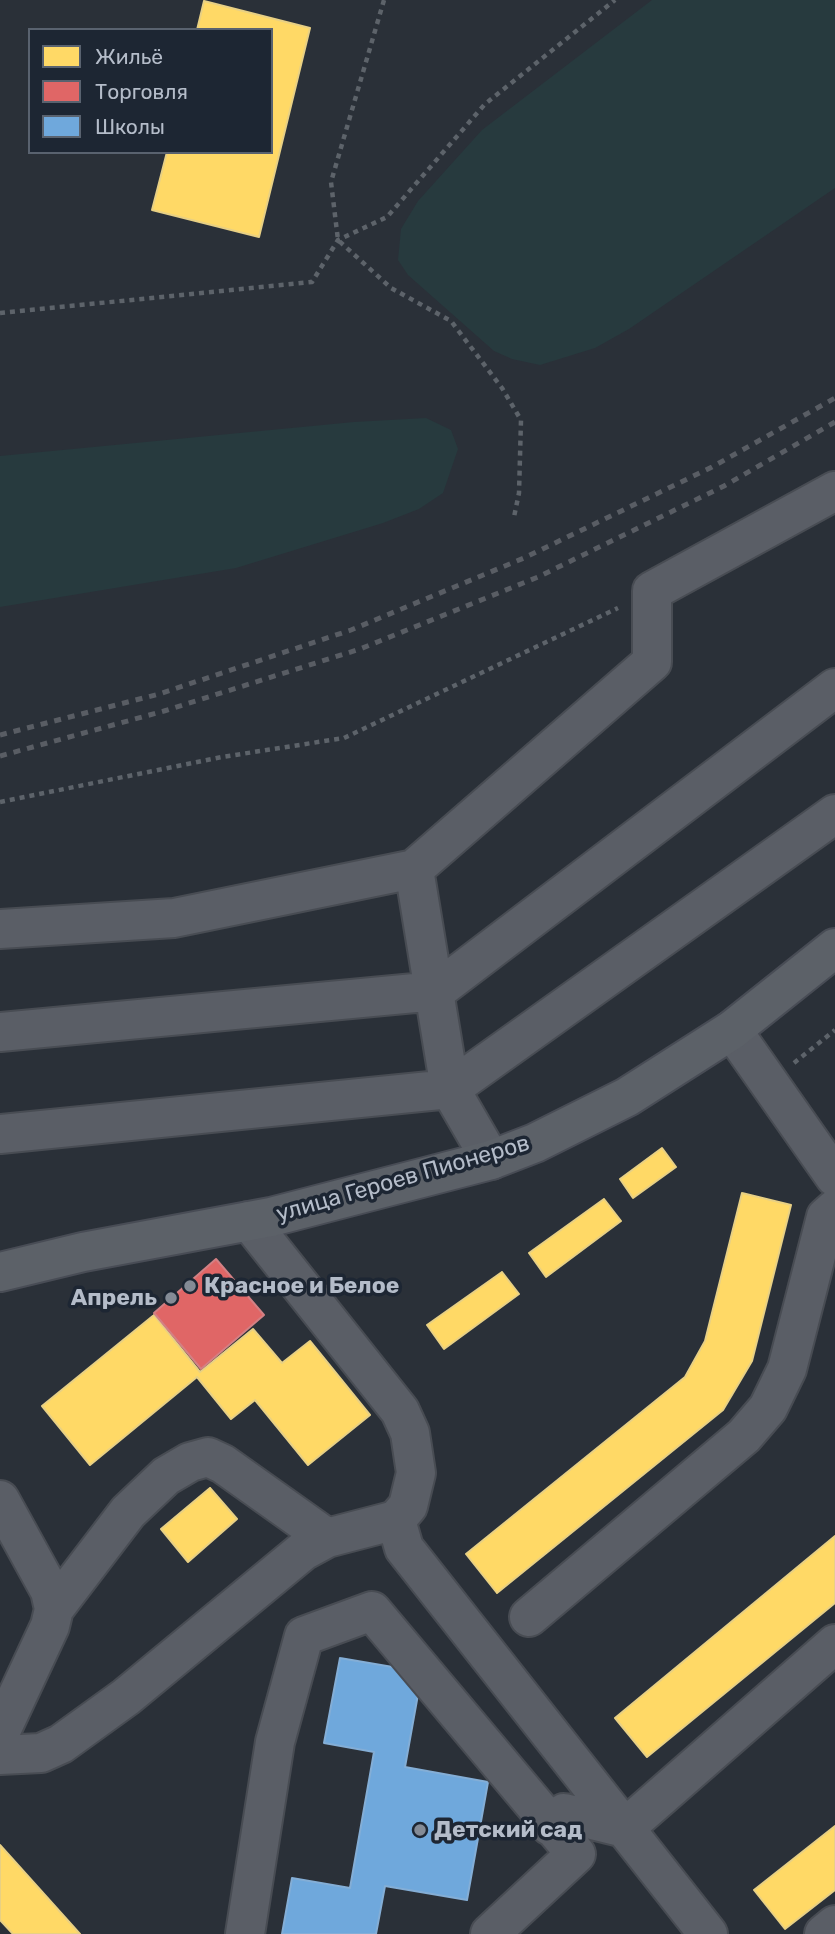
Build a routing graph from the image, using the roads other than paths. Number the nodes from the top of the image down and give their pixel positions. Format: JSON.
{"nodes":[{"id":1,"x":835,"y":491,"type":"edge"},
{"id":2,"x":835,"y":688,"type":"edge"},
{"id":3,"x":835,"y":814,"type":"edge"},
{"id":4,"x":414,"y":869,"type":"junction"},
{"id":5,"x":0,"y":929,"type":"edge"},
{"id":6,"x":835,"y":948,"type":"edge"},
{"id":7,"x":436,"y":992,"type":"junction"},
{"id":8,"x":732,"y":1030,"type":"junction"},
{"id":9,"x":0,"y":1032,"type":"edge"},
{"id":10,"x":450,"y":1089,"type":"junction"},
{"id":11,"x":0,"y":1134,"type":"edge"},
{"id":12,"x":491,"y":1160,"type":"junction"},
{"id":13,"x":835,"y":1177,"type":"edge"},
{"id":14,"x":835,"y":1209,"type":"edge"},
{"id":15,"x":249,"y":1221,"type":"junction"},
{"id":16,"x":83,"y":1252,"type":"junction"},
{"id":17,"x":0,"y":1261,"type":"edge"},
{"id":18,"x":0,"y":1272,"type":"edge"},
{"id":19,"x":5,"y":1520,"type":"edge"},
{"id":20,"x":396,"y":1520,"type":"junction"},
{"id":21,"x":327,"y":1538,"type":"junction"},
{"id":22,"x":54,"y":1609,"type":"junction"},
{"id":23,"x":529,"y":1616,"type":"dead end"},
{"id":24,"x":835,"y":1644,"type":"edge"},
{"id":25,"x":0,"y":1733,"type":"edge"},
{"id":26,"x":0,"y":1755,"type":"edge"},
{"id":27,"x":550,"y":1826,"type":"junction"},
{"id":28,"x":625,"y":1828,"type":"junction"},
{"id":29,"x":835,"y":1925,"type":"edge"},
{"id":30,"x":245,"y":1934,"type":"edge"},
{"id":31,"x":490,"y":1934,"type":"edge"},
{"id":32,"x":708,"y":1934,"type":"edge"},
{"id":33,"x":824,"y":1934,"type":"edge"}],
"edges":[{"from":1,"to":4,"type":"street"},
{"from":2,"to":7,"type":"street"},
{"from":3,"to":10,"type":"street"},
{"from":4,"to":5,"type":"street"},
{"from":4,"to":7,"type":"street"},
{"from":6,"to":8,"type":"main road","name":"улица Героев Пионеров"},
{"from":7,"to":9,"type":"street"},
{"from":7,"to":10,"type":"street"},
{"from":8,"to":12,"type":"main road","name":"улица Героев Пионеров"},
{"from":8,"to":13,"type":"street"},
{"from":10,"to":11,"type":"street"},
{"from":10,"to":12,"type":"street"},
{"from":12,"to":15,"type":"main road","name":"улица Героев Пионеров"},
{"from":14,"to":23,"type":"street"},
{"from":15,"to":16,"type":"main road","name":"улица Героев Пионеров"},
{"from":15,"to":20,"type":"street"},
{"from":16,"to":17,"type":"main road"},
{"from":16,"to":18,"type":"main road"},
{"from":19,"to":22,"type":"street"},
{"from":20,"to":21,"type":"street"},
{"from":20,"to":28,"type":"street"},
{"from":21,"to":22,"type":"street"},
{"from":21,"to":26,"type":"street"},
{"from":22,"to":25,"type":"street"},
{"from":24,"to":28,"type":"street"},
{"from":27,"to":28,"type":"street"},
{"from":27,"to":30,"type":"street"},
{"from":27,"to":31,"type":"street"},
{"from":28,"to":32,"type":"street"},
{"from":29,"to":33,"type":"street"}]}
